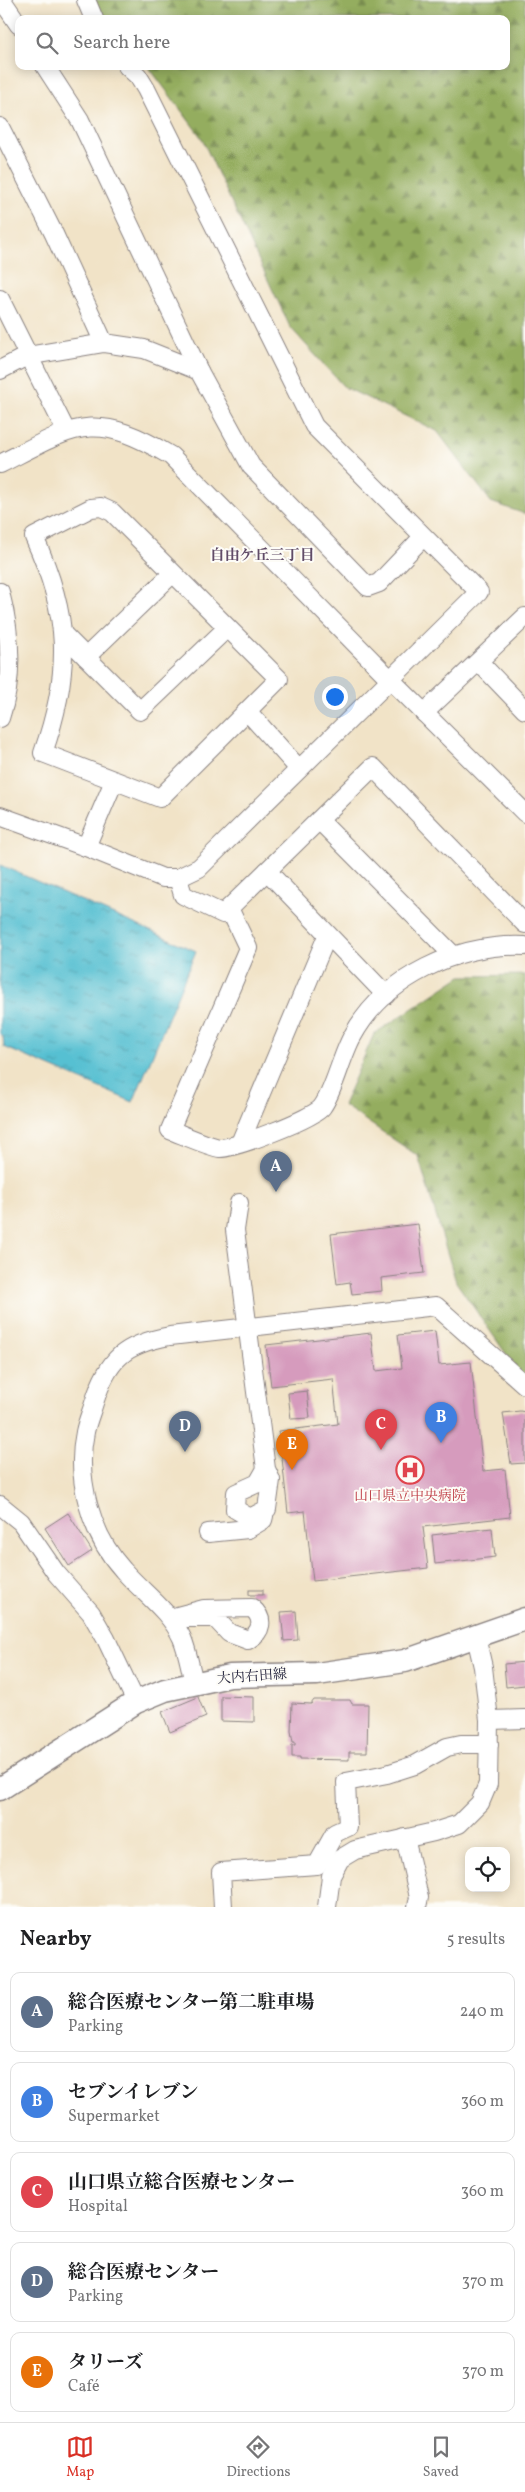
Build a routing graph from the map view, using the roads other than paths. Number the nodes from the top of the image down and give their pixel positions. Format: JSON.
{"nodes":[{"id":1,"x":2,"y":0,"type":"edge"},
{"id":2,"x":86,"y":0,"type":"edge"},
{"id":3,"x":92,"y":15,"type":"edge"},
{"id":4,"x":15,"y":19,"type":"edge"},
{"id":5,"x":48,"y":70,"type":"edge"},
{"id":6,"x":131,"y":70,"type":"edge"},
{"id":7,"x":0,"y":128,"type":"edge"},
{"id":8,"x":0,"y":299,"type":"edge"},
{"id":9,"x":104,"y":343,"type":"junction"},
{"id":10,"x":27,"y":356,"type":"junction"},
{"id":11,"x":0,"y":370,"type":"edge"},
{"id":12,"x":199,"y":371,"type":"junction"},
{"id":13,"x":66,"y":431,"type":"junction"},
{"id":14,"x":0,"y":464,"type":"edge"},
{"id":15,"x":423,"y":537,"type":"junction"},
{"id":16,"x":172,"y":574,"type":"junction"},
{"id":17,"x":0,"y":592,"type":"edge"},
{"id":18,"x":525,"y":617,"type":"edge"},
{"id":19,"x":228,"y":628,"type":"junction"},
{"id":20,"x":64,"y":635,"type":"junction"},
{"id":21,"x":86,"y":657,"type":"junction"},
{"id":22,"x":479,"y":662,"type":"junction"},
{"id":23,"x":390,"y":680,"type":"junction"},
{"id":24,"x":525,"y":710,"type":"edge"},
{"id":25,"x":248,"y":712,"type":"junction"},
{"id":26,"x":424,"y":713,"type":"junction"},
{"id":27,"x":0,"y":718,"type":"edge"},
{"id":28,"x":299,"y":769,"type":"junction"},
{"id":29,"x":114,"y":781,"type":"junction"},
{"id":30,"x":525,"y":813,"type":"edge"},
{"id":31,"x":0,"y":816,"type":"edge"},
{"id":32,"x":319,"y":820,"type":"junction"},
{"id":33,"x":86,"y":847,"type":"junction"},
{"id":34,"x":267,"y":872,"type":"junction"},
{"id":35,"x":178,"y":878,"type":"junction"},
{"id":36,"x":229,"y":908,"type":"junction"},
{"id":37,"x":525,"y":924,"type":"edge"},
{"id":38,"x":326,"y":936,"type":"junction"},
{"id":39,"x":525,"y":946,"type":"edge"},
{"id":40,"x":454,"y":956,"type":"junction"},
{"id":41,"x":386,"y":995,"type":"junction"},
{"id":42,"x":240,"y":1142,"type":"junction"},
{"id":43,"x":239,"y":1203,"type":"dead end"},
{"id":44,"x":248,"y":1327,"type":"junction"},
{"id":45,"x":525,"y":1385,"type":"edge"},
{"id":46,"x":266,"y":1469,"type":"junction"},
{"id":47,"x":0,"y":1505,"type":"edge"},
{"id":48,"x":267,"y":1509,"type":"junction"},
{"id":49,"x":208,"y":1533,"type":"dead end"},
{"id":50,"x":525,"y":1619,"type":"edge"},
{"id":51,"x":476,"y":1637,"type":"junction"},
{"id":52,"x":194,"y":1682,"type":"junction"},
{"id":53,"x":136,"y":1702,"type":"junction"},
{"id":54,"x":525,"y":1719,"type":"edge"},
{"id":55,"x":489,"y":1720,"type":"junction"},
{"id":56,"x":489,"y":1744,"type":"junction"},
{"id":57,"x":0,"y":1789,"type":"edge"},
{"id":58,"x":405,"y":1838,"type":"junction"},
{"id":59,"x":222,"y":1907,"type":"edge"},
{"id":60,"x":327,"y":1907,"type":"edge"},
{"id":61,"x":417,"y":1907,"type":"edge"}],
"edges":[{"from":1,"to":4,"type":"street"},
{"from":2,"to":3,"type":"street"},
{"from":5,"to":12,"type":"street"},
{"from":6,"to":15,"type":"street"},
{"from":7,"to":9,"type":"street"},
{"from":8,"to":10,"type":"street"},
{"from":9,"to":10,"type":"street"},
{"from":9,"to":12,"type":"street"},
{"from":10,"to":11,"type":"street"},
{"from":10,"to":13,"type":"street"},
{"from":12,"to":15,"type":"street"},
{"from":13,"to":14,"type":"street"},
{"from":13,"to":23,"type":"street"},
{"from":15,"to":23,"type":"street"},
{"from":16,"to":19,"type":"street"},
{"from":16,"to":20,"type":"street"},
{"from":16,"to":21,"type":"street"},
{"from":17,"to":27,"type":"street"},
{"from":18,"to":22,"type":"street"},
{"from":19,"to":21,"type":"street"},
{"from":19,"to":25,"type":"street"},
{"from":20,"to":21,"type":"street"},
{"from":20,"to":29,"type":"street"},
{"from":22,"to":24,"type":"street"},
{"from":22,"to":26,"type":"street"},
{"from":23,"to":26,"type":"street"},
{"from":23,"to":28,"type":"street"},
{"from":25,"to":28,"type":"street"},
{"from":25,"to":29,"type":"street"},
{"from":26,"to":30,"type":"street"},
{"from":28,"to":35,"type":"street"},
{"from":29,"to":33,"type":"street"},
{"from":31,"to":33,"type":"street"},
{"from":32,"to":34,"type":"street"},
{"from":32,"to":37,"type":"street"},
{"from":32,"to":40,"type":"street"},
{"from":33,"to":35,"type":"street"},
{"from":34,"to":36,"type":"street"},
{"from":34,"to":38,"type":"street"},
{"from":35,"to":36,"type":"street"},
{"from":36,"to":42,"type":"street"},
{"from":38,"to":41,"type":"street"},
{"from":38,"to":42,"type":"street"},
{"from":39,"to":40,"type":"street"},
{"from":40,"to":41,"type":"street"},
{"from":41,"to":42,"type":"street"},
{"from":43,"to":44,"type":"street"},
{"from":44,"to":45,"type":"street"},
{"from":44,"to":46,"type":"street"},
{"from":44,"to":52,"type":"street"},
{"from":46,"to":48,"type":"street"},
{"from":46,"to":48,"type":"street"},
{"from":47,"to":53,"type":"street"},
{"from":48,"to":49,"type":"street"},
{"from":50,"to":51,"type":"main road","name":"大内右田線"},
{"from":51,"to":52,"type":"main road","name":"大内右田線"},
{"from":51,"to":55,"type":"street"},
{"from":52,"to":53,"type":"main road","name":"大内右田線"},
{"from":53,"to":57,"type":"main road","name":"大内右田線"},
{"from":54,"to":55,"type":"street"},
{"from":55,"to":56,"type":"street"},
{"from":56,"to":58,"type":"street"},
{"from":56,"to":59,"type":"street"},
{"from":58,"to":60,"type":"street"},
{"from":58,"to":61,"type":"street"}]}
